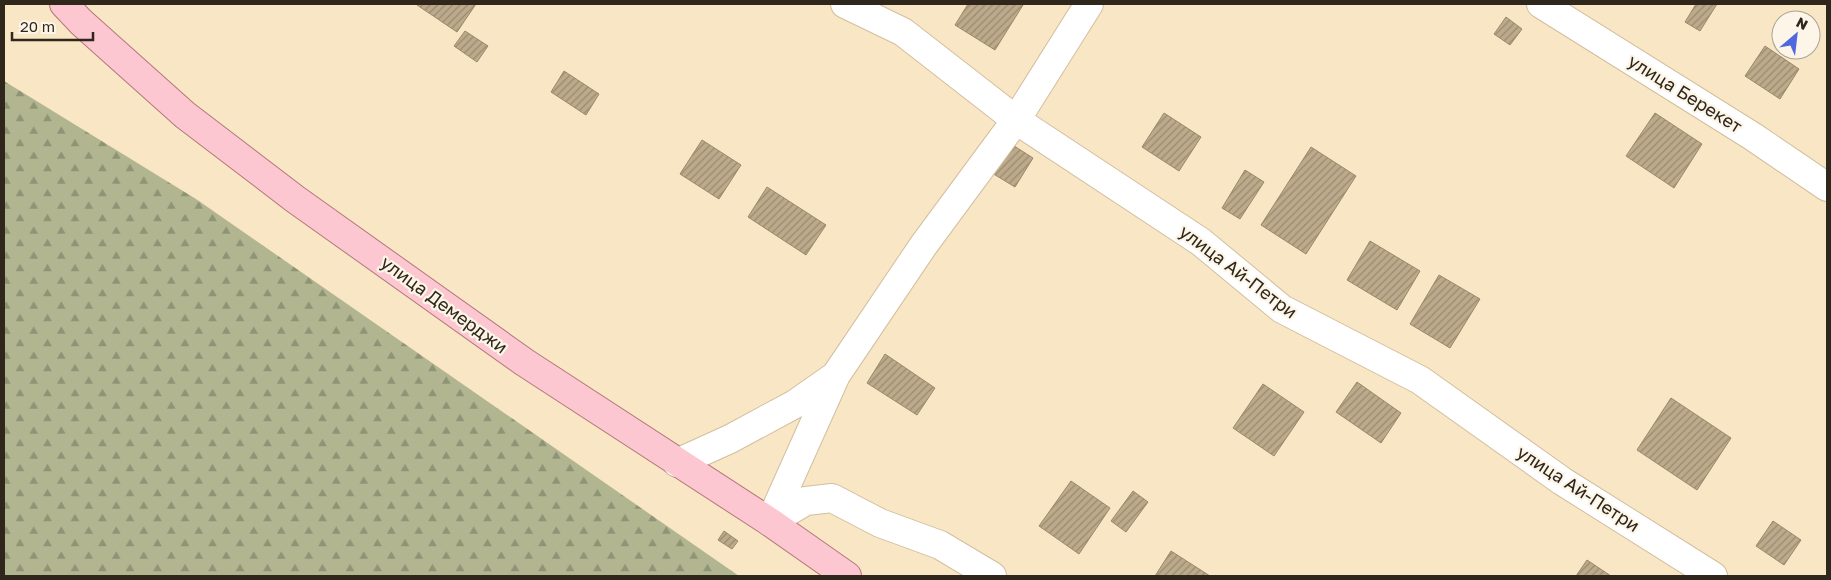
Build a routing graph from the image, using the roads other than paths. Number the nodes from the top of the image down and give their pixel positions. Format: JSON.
{"nodes":[{"id":1,"x":64,"y":4,"type":"edge"},
{"id":2,"x":845,"y":4,"type":"edge"},
{"id":3,"x":1089,"y":4,"type":"edge"},
{"id":4,"x":1541,"y":4,"type":"edge"},
{"id":5,"x":1016,"y":120,"type":"junction"},
{"id":6,"x":1827,"y":187,"type":"edge"},
{"id":7,"x":836,"y":375,"type":"junction"},
{"id":8,"x":677,"y":463,"type":"junction"},
{"id":9,"x":770,"y":522,"type":"junction"},
{"id":10,"x":847,"y":576,"type":"edge"},
{"id":11,"x":992,"y":576,"type":"edge"},
{"id":12,"x":1714,"y":576,"type":"edge"}],
"edges":[{"from":1,"to":8,"type":"main road","name":"улица Демерджи"},
{"from":2,"to":5,"type":"street","name":"улица Ай-Петри"},
{"from":3,"to":5,"type":"street"},
{"from":4,"to":6,"type":"street","name":"улица Берекет"},
{"from":5,"to":7,"type":"street"},
{"from":5,"to":12,"type":"street","name":"улица Ай-Петри"},
{"from":7,"to":8,"type":"street"},
{"from":7,"to":9,"type":"street"},
{"from":8,"to":9,"type":"main road","name":"улица Демерджи"},
{"from":9,"to":10,"type":"main road","name":"улица Демерджи"},
{"from":9,"to":11,"type":"street"}]}
